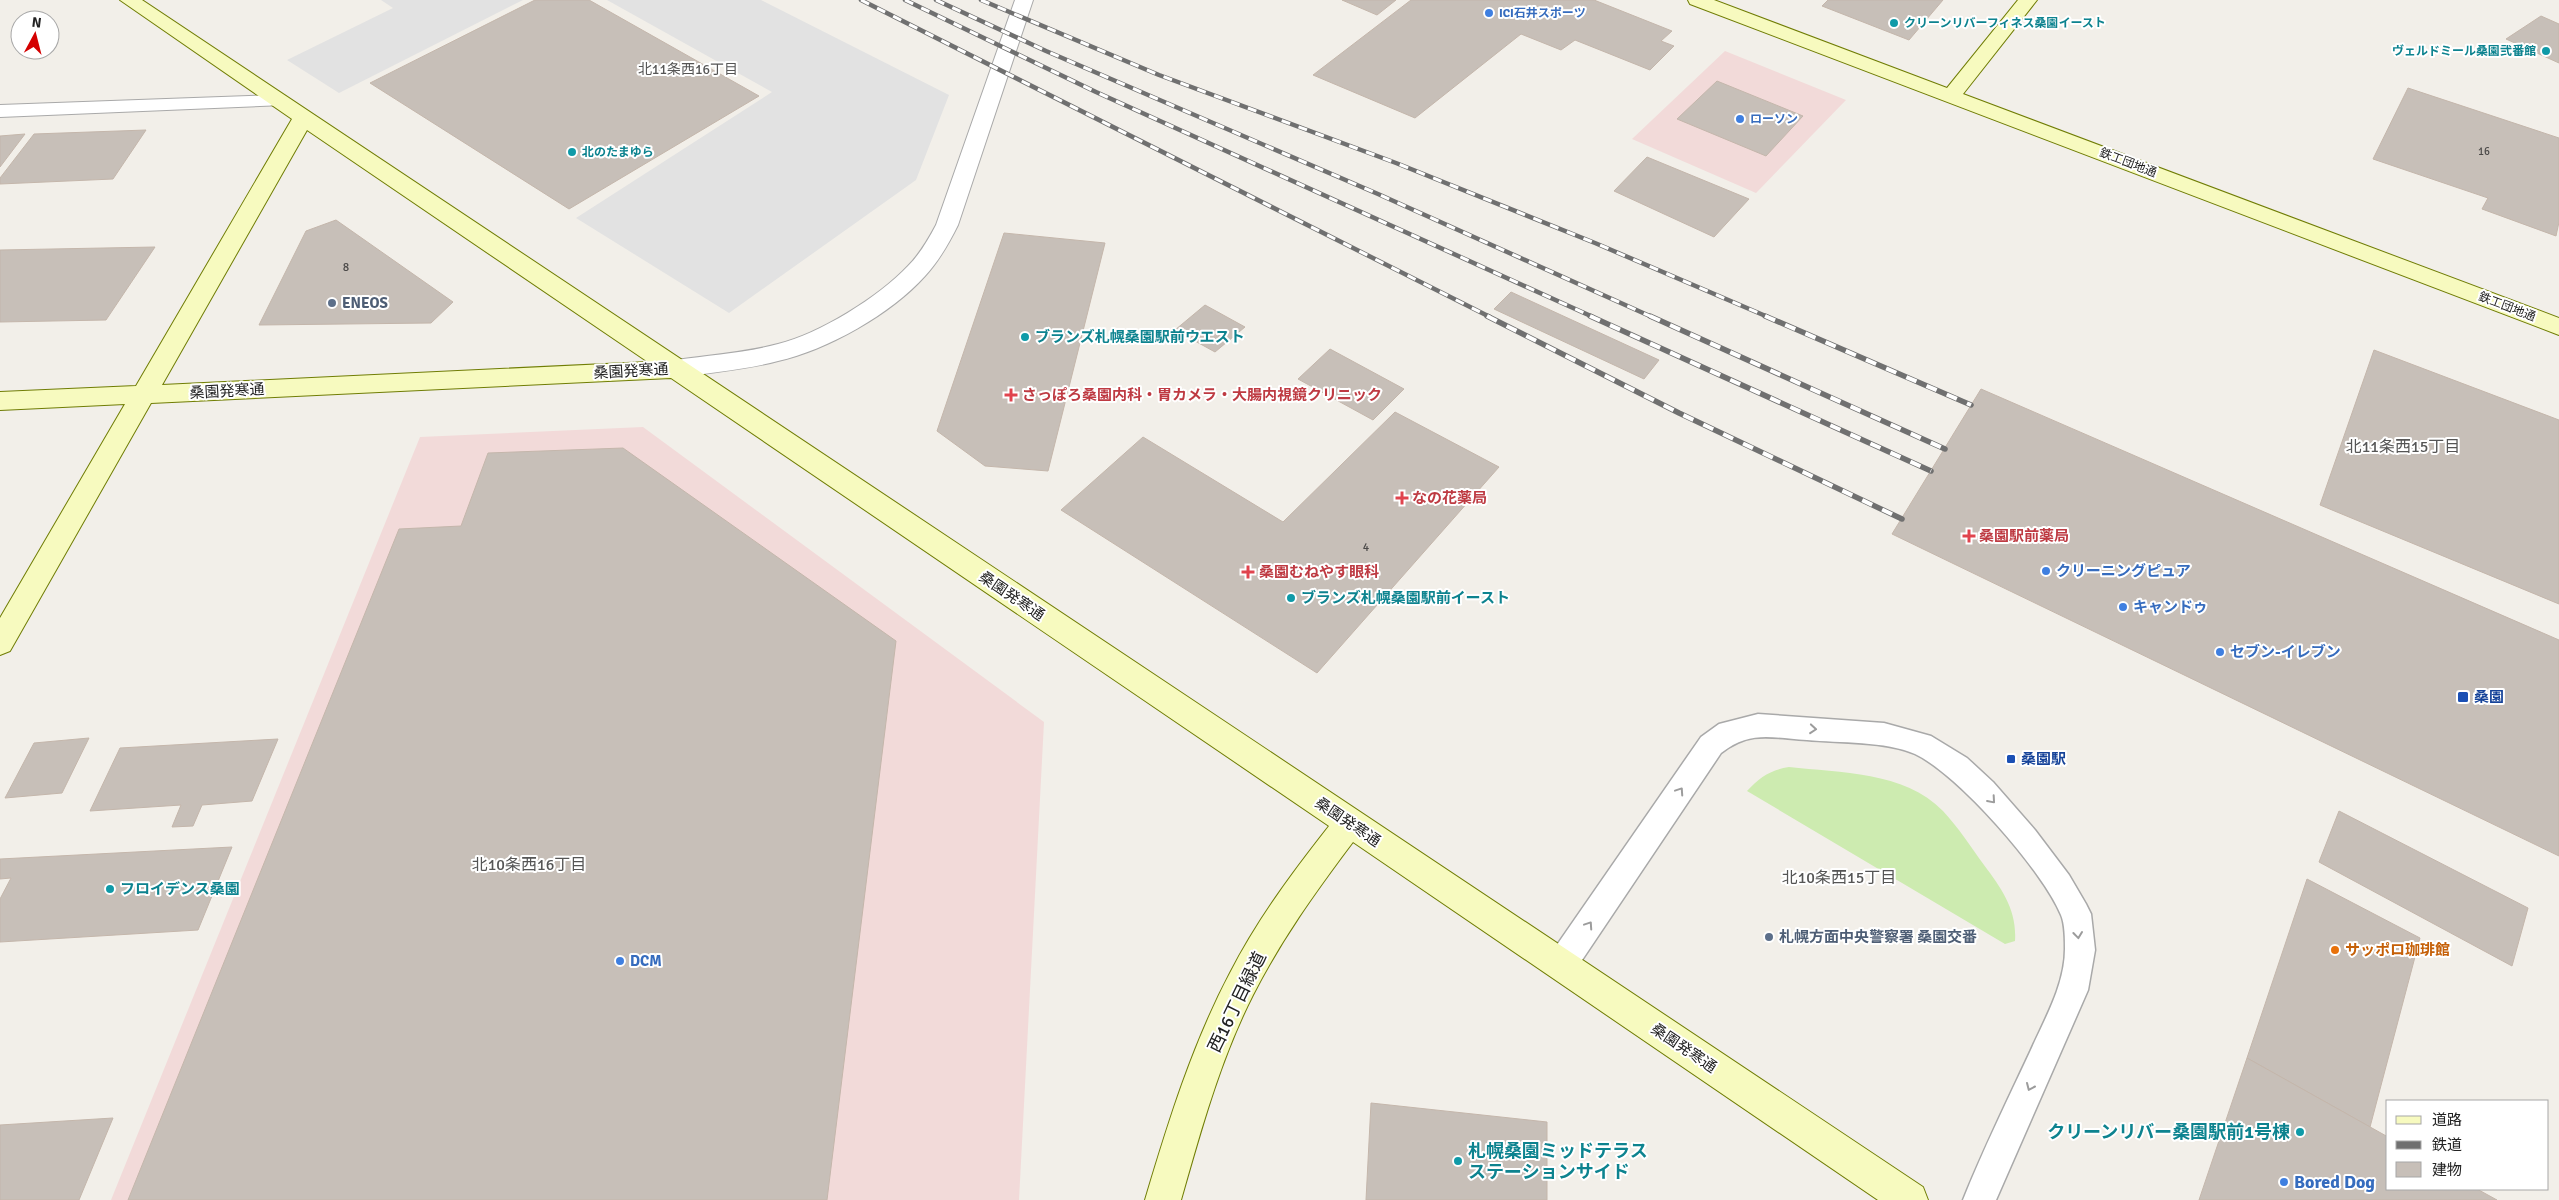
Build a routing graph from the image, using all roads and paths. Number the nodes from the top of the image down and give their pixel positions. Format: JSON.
{"nodes":[{"id":1,"x":129,"y":0,"type":"edge"},
{"id":2,"x":1024,"y":0,"type":"edge"},
{"id":3,"x":1697,"y":0,"type":"edge"},
{"id":4,"x":2028,"y":0,"type":"edge"},
{"id":5,"x":1951,"y":96,"type":"junction"},
{"id":6,"x":278,"y":100,"type":"junction"},
{"id":7,"x":0,"y":111,"type":"edge"},
{"id":8,"x":303,"y":118,"type":"junction"},
{"id":9,"x":2559,"y":327,"type":"edge"},
{"id":10,"x":676,"y":369,"type":"junction"},
{"id":11,"x":145,"y":394,"type":"junction"},
{"id":12,"x":0,"y":401,"type":"edge"},
{"id":13,"x":0,"y":643,"type":"edge"},
{"id":14,"x":1349,"y":823,"type":"junction"},
{"id":15,"x":1561,"y":965,"type":"junction"},
{"id":16,"x":1163,"y":1200,"type":"edge"},
{"id":17,"x":1910,"y":1200,"type":"edge"},
{"id":18,"x":1979,"y":1200,"type":"edge"}],
"edges":[{"from":1,"to":6,"type":"street"},
{"from":2,"to":10,"type":"street"},
{"from":3,"to":5,"type":"street","name":"鉄工団地通"},
{"from":4,"to":5,"type":"street"},
{"from":5,"to":9,"type":"street","name":"鉄工団地通"},
{"from":6,"to":7,"type":"street"},
{"from":6,"to":8,"type":"street"},
{"from":8,"to":10,"type":"street"},
{"from":8,"to":11,"type":"street"},
{"from":10,"to":11,"type":"street","name":"桑園発寒通"},
{"from":10,"to":14,"type":"street","name":"桑園発寒通"},
{"from":11,"to":12,"type":"street","name":"桑園発寒通"},
{"from":11,"to":13,"type":"street"},
{"from":14,"to":15,"type":"street","name":"桑園発寒通"},
{"from":14,"to":16,"type":"street","name":"西16丁目緑道"},
{"from":15,"to":17,"type":"street","name":"桑園発寒通"},
{"from":15,"to":18,"type":"lane","one_way":true}]}
